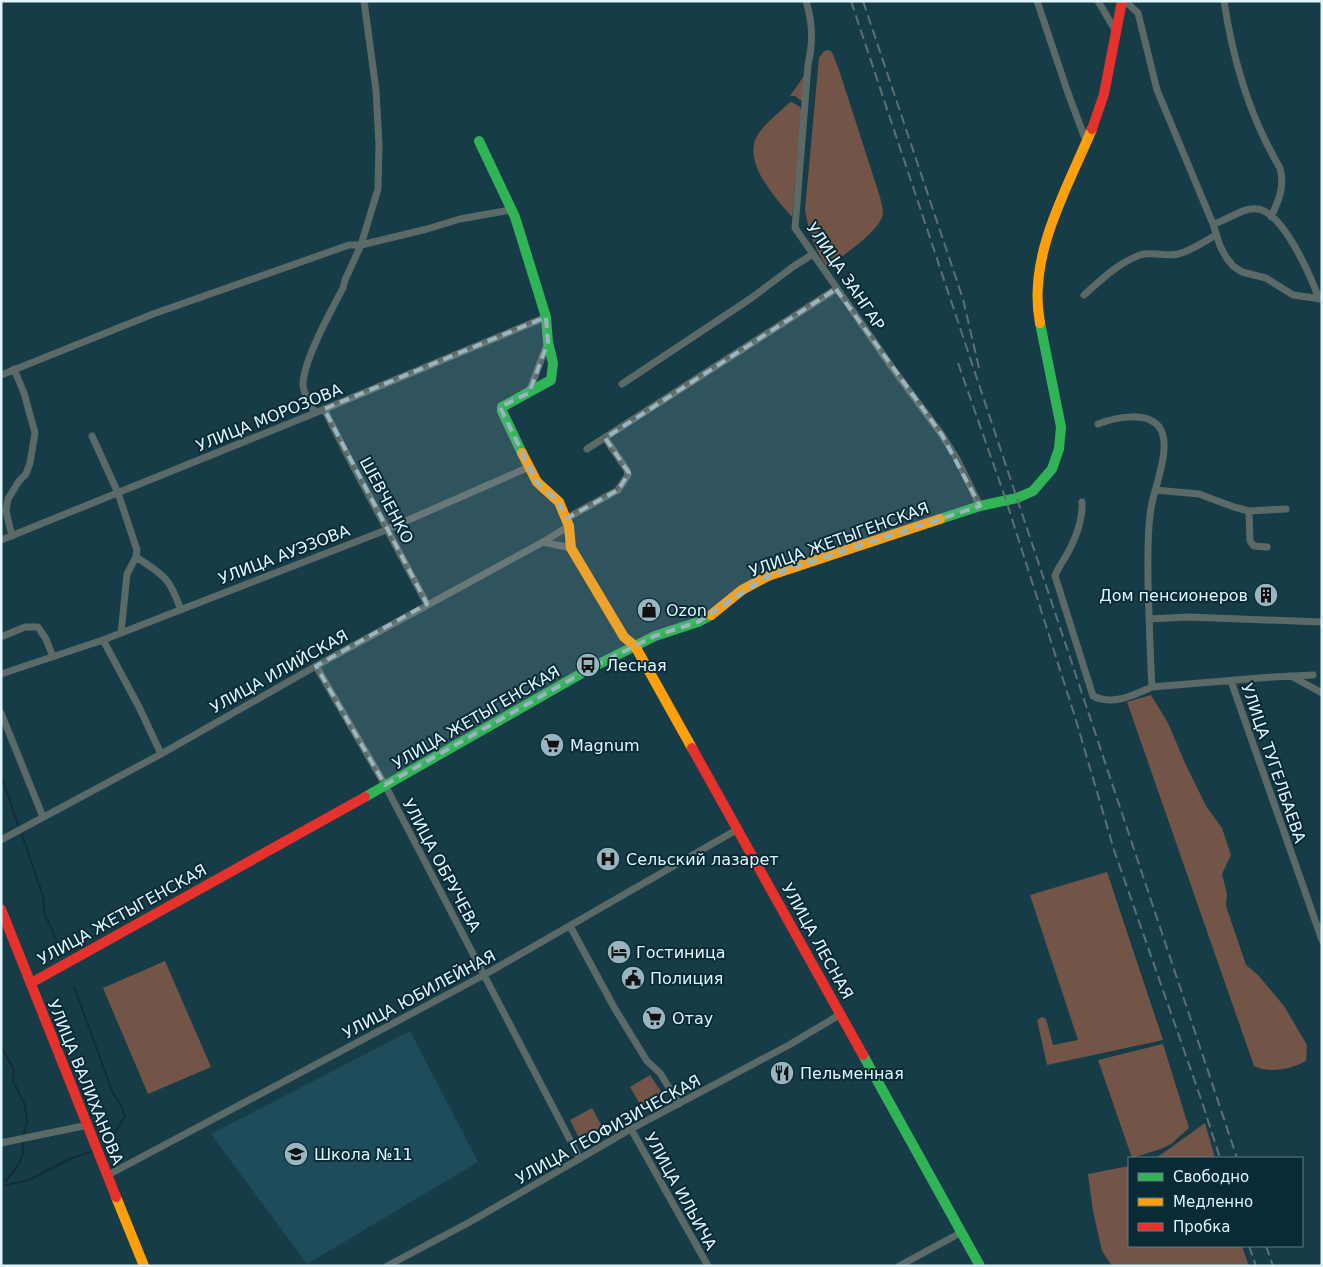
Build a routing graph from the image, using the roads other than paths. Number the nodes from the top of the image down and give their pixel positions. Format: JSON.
{"nodes":[{"id":1,"x":364,"y":1,"type":"edge"},
{"id":2,"x":806,"y":1,"type":"edge"},
{"id":3,"x":1037,"y":1,"type":"edge"},
{"id":4,"x":1098,"y":1,"type":"edge"},
{"id":5,"x":1123,"y":1,"type":"edge"},
{"id":6,"x":1224,"y":1,"type":"edge"},
{"id":7,"x":1115,"y":30,"type":"junction"},
{"id":8,"x":479,"y":141,"type":"dead end"},
{"id":9,"x":1086,"y":141,"type":"junction"},
{"id":10,"x":511,"y":210,"type":"junction"},
{"id":11,"x":1272,"y":217,"type":"junction"},
{"id":12,"x":1213,"y":224,"type":"junction"},
{"id":13,"x":1216,"y":235,"type":"junction"},
{"id":14,"x":361,"y":244,"type":"junction"},
{"id":15,"x":813,"y":254,"type":"junction"},
{"id":16,"x":836,"y":289,"type":"junction"},
{"id":17,"x":1084,"y":295,"type":"dead end"},
{"id":18,"x":1320,"y":299,"type":"edge"},
{"id":19,"x":546,"y":317,"type":"junction"},
{"id":20,"x":548,"y":342,"type":"junction"},
{"id":21,"x":14,"y":370,"type":"junction"},
{"id":22,"x":1,"y":375,"type":"edge"},
{"id":23,"x":622,"y":384,"type":"dead end"},
{"id":24,"x":529,"y":393,"type":"junction"},
{"id":25,"x":324,"y":409,"type":"junction"},
{"id":26,"x":315,"y":413,"type":"junction"},
{"id":27,"x":1098,"y":424,"type":"dead end"},
{"id":28,"x":92,"y":436,"type":"dead end"},
{"id":29,"x":605,"y":438,"type":"junction"},
{"id":30,"x":587,"y":449,"type":"dead end"},
{"id":31,"x":529,"y":467,"type":"junction"},
{"id":32,"x":1155,"y":490,"type":"junction"},
{"id":33,"x":118,"y":493,"type":"junction"},
{"id":34,"x":1082,"y":502,"type":"dead end"},
{"id":35,"x":1,"y":503,"type":"edge"},
{"id":36,"x":980,"y":506,"type":"junction"},
{"id":37,"x":1286,"y":509,"type":"dead end"},
{"id":38,"x":1249,"y":510,"type":"junction"},
{"id":39,"x":6,"y":511,"type":"junction"},
{"id":40,"x":568,"y":522,"type":"junction"},
{"id":41,"x":387,"y":530,"type":"junction"},
{"id":42,"x":12,"y":536,"type":"junction"},
{"id":43,"x":1,"y":540,"type":"edge"},
{"id":44,"x":543,"y":542,"type":"junction"},
{"id":45,"x":1268,"y":547,"type":"dead end"},
{"id":46,"x":572,"y":548,"type":"junction"},
{"id":47,"x":136,"y":557,"type":"junction"},
{"id":48,"x":427,"y":604,"type":"junction"},
{"id":49,"x":181,"y":610,"type":"junction"},
{"id":50,"x":1149,"y":619,"type":"junction"},
{"id":51,"x":1322,"y":622,"type":"edge"},
{"id":52,"x":121,"y":633,"type":"junction"},
{"id":53,"x":1,"y":637,"type":"edge"},
{"id":54,"x":103,"y":640,"type":"junction"},
{"id":55,"x":635,"y":646,"type":"junction"},
{"id":56,"x":52,"y":657,"type":"junction"},
{"id":57,"x":316,"y":666,"type":"junction"},
{"id":58,"x":1,"y":674,"type":"edge"},
{"id":59,"x":1313,"y":675,"type":"dead end"},
{"id":60,"x":1291,"y":676,"type":"junction"},
{"id":61,"x":1231,"y":680,"type":"junction"},
{"id":62,"x":1152,"y":687,"type":"junction"},
{"id":63,"x":1322,"y":693,"type":"edge"},
{"id":64,"x":1,"y":713,"type":"edge"},
{"id":65,"x":161,"y":754,"type":"junction"},
{"id":66,"x":385,"y":786,"type":"junction"},
{"id":67,"x":43,"y":817,"type":"junction"},
{"id":68,"x":738,"y":829,"type":"junction"},
{"id":69,"x":1,"y":840,"type":"edge"},
{"id":70,"x":1,"y":909,"type":"edge"},
{"id":71,"x":570,"y":926,"type":"junction"},
{"id":72,"x":1322,"y":940,"type":"edge"},
{"id":73,"x":484,"y":975,"type":"junction"},
{"id":74,"x":31,"y":983,"type":"junction"},
{"id":75,"x":841,"y":1014,"type":"junction"},
{"id":76,"x":679,"y":1104,"type":"junction"},
{"id":77,"x":88,"y":1125,"type":"junction"},
{"id":78,"x":631,"y":1129,"type":"junction"},
{"id":79,"x":1,"y":1144,"type":"edge"},
{"id":80,"x":580,"y":1159,"type":"junction"},
{"id":81,"x":108,"y":1175,"type":"junction"},
{"id":82,"x":962,"y":1232,"type":"junction"},
{"id":83,"x":144,"y":1266,"type":"edge"},
{"id":84,"x":387,"y":1266,"type":"edge"},
{"id":85,"x":708,"y":1266,"type":"edge"},
{"id":86,"x":899,"y":1266,"type":"edge"},
{"id":87,"x":980,"y":1266,"type":"edge"}],
"edges":[{"from":1,"to":14,"type":"street"},
{"from":2,"to":15,"type":"street","name":"УЛИЦА ЗАНГАР"},
{"from":3,"to":9,"type":"street"},
{"from":4,"to":7,"type":"street"},
{"from":5,"to":7,"type":"main road","name":"УЛИЦА ЖЕТЫГЕНСКАЯ"},
{"from":5,"to":12,"type":"street"},
{"from":6,"to":11,"type":"street"},
{"from":7,"to":9,"type":"main road","name":"УЛИЦА ЖЕТЫГЕНСКАЯ"},
{"from":8,"to":10,"type":"main road"},
{"from":9,"to":36,"type":"main road","name":"УЛИЦА ЖЕТЫГЕНСКАЯ"},
{"from":10,"to":14,"type":"street"},
{"from":10,"to":19,"type":"main road"},
{"from":11,"to":12,"type":"street"},
{"from":11,"to":18,"type":"street"},
{"from":12,"to":13,"type":"street"},
{"from":13,"to":17,"type":"street"},
{"from":13,"to":18,"type":"street"},
{"from":14,"to":21,"type":"street"},
{"from":14,"to":26,"type":"street"},
{"from":15,"to":16,"type":"street","name":"УЛИЦА ЗАНГАР"},
{"from":15,"to":23,"type":"street"},
{"from":16,"to":29,"type":"street"},
{"from":16,"to":36,"type":"street","name":"УЛИЦА ЗАНГАР"},
{"from":19,"to":20,"type":"main road"},
{"from":19,"to":25,"type":"street","name":"УЛИЦА МОРОЗОВА"},
{"from":20,"to":24,"type":"street"},
{"from":20,"to":24,"type":"main road"},
{"from":21,"to":22,"type":"street"},
{"from":21,"to":39,"type":"street"},
{"from":24,"to":31,"type":"main road"},
{"from":25,"to":26,"type":"street","name":"УЛИЦА МОРОЗОВА"},
{"from":25,"to":41,"type":"street","name":"ШЕВЧЕНКО"},
{"from":26,"to":33,"type":"street","name":"УЛИЦА МОРОЗОВА"},
{"from":27,"to":32,"type":"street"},
{"from":28,"to":33,"type":"street"},
{"from":29,"to":30,"type":"street"},
{"from":29,"to":40,"type":"street","name":"УЛИЦА ИЛИЙСКАЯ"},
{"from":31,"to":40,"type":"main road","name":"УЛИЦА ЛЕСНАЯ"},
{"from":31,"to":41,"type":"street","name":"УЛИЦА АУЭЗОВА"},
{"from":32,"to":38,"type":"street"},
{"from":32,"to":50,"type":"street"},
{"from":33,"to":42,"type":"street","name":"УЛИЦА МОРОЗОВА"},
{"from":33,"to":47,"type":"street"},
{"from":34,"to":62,"type":"street"},
{"from":35,"to":39,"type":"street"},
{"from":36,"to":55,"type":"main road","name":"УЛИЦА ЖЕТЫГЕНСКАЯ"},
{"from":37,"to":38,"type":"street"},
{"from":38,"to":45,"type":"street"},
{"from":39,"to":42,"type":"street"},
{"from":40,"to":44,"type":"street","name":"УЛИЦА ИЛИЙСКАЯ"},
{"from":40,"to":46,"type":"main road","name":"УЛИЦА ЛЕСНАЯ"},
{"from":41,"to":48,"type":"street","name":"ШЕВЧЕНКО"},
{"from":41,"to":49,"type":"street","name":"УЛИЦА АУЭЗОВА"},
{"from":42,"to":43,"type":"street","name":"УЛИЦА МОРОЗОВА"},
{"from":44,"to":46,"type":"street"},
{"from":44,"to":48,"type":"street","name":"УЛИЦА ИЛИЙСКАЯ"},
{"from":46,"to":55,"type":"main road","name":"УЛИЦА ЛЕСНАЯ"},
{"from":47,"to":49,"type":"street"},
{"from":47,"to":52,"type":"street"},
{"from":48,"to":57,"type":"street","name":"УЛИЦА ИЛИЙСКАЯ"},
{"from":49,"to":52,"type":"street","name":"УЛИЦА АУЭЗОВА"},
{"from":50,"to":51,"type":"street"},
{"from":50,"to":62,"type":"street"},
{"from":52,"to":54,"type":"street","name":"УЛИЦА АУЭЗОВА"},
{"from":53,"to":56,"type":"street"},
{"from":54,"to":56,"type":"street","name":"УЛИЦА АУЭЗОВА"},
{"from":54,"to":65,"type":"street"},
{"from":55,"to":66,"type":"main road","name":"УЛИЦА ЖЕТЫГЕНСКАЯ"},
{"from":55,"to":68,"type":"main road","name":"УЛИЦА ЛЕСНАЯ"},
{"from":56,"to":58,"type":"street","name":"УЛИЦА АУЭЗОВА"},
{"from":57,"to":65,"type":"street","name":"УЛИЦА ИЛИЙСКАЯ"},
{"from":57,"to":66,"type":"street","name":"УЛИЦА ОБРУЧЕВА"},
{"from":59,"to":60,"type":"street"},
{"from":60,"to":61,"type":"street"},
{"from":60,"to":63,"type":"street"},
{"from":61,"to":62,"type":"street"},
{"from":61,"to":72,"type":"street","name":"УЛИЦА ТУГЕЛБАЕВА"},
{"from":64,"to":67,"type":"street"},
{"from":65,"to":67,"type":"street","name":"УЛИЦА ИЛИЙСКАЯ"},
{"from":66,"to":73,"type":"street","name":"УЛИЦА ОБРУЧЕВА"},
{"from":66,"to":74,"type":"main road","name":"УЛИЦА ЖЕТЫГЕНСКАЯ"},
{"from":67,"to":69,"type":"street","name":"УЛИЦА ИЛИЙСКАЯ"},
{"from":68,"to":71,"type":"street","name":"УЛИЦА ЮБИЛЕЙНАЯ"},
{"from":68,"to":75,"type":"main road","name":"УЛИЦА ЛЕСНАЯ"},
{"from":70,"to":74,"type":"main road","name":"УЛИЦА ВАЛИХАНОВА"},
{"from":71,"to":73,"type":"street","name":"УЛИЦА ЮБИЛЕЙНАЯ"},
{"from":71,"to":76,"type":"street"},
{"from":73,"to":80,"type":"street","name":"УЛИЦА ОБРУЧЕВА"},
{"from":73,"to":81,"type":"street","name":"УЛИЦА ЮБИЛЕЙНАЯ"},
{"from":74,"to":77,"type":"main road","name":"УЛИЦА ВАЛИХАНОВА"},
{"from":75,"to":76,"type":"street","name":"УЛИЦА ГЕОФИЗИЧЕСКАЯ"},
{"from":75,"to":82,"type":"main road","name":"УЛИЦА ЛЕСНАЯ"},
{"from":76,"to":78,"type":"street","name":"УЛИЦА ГЕОФИЗИЧЕСКАЯ"},
{"from":77,"to":79,"type":"street"},
{"from":77,"to":81,"type":"main road","name":"УЛИЦА ВАЛИХАНОВА"},
{"from":78,"to":80,"type":"street","name":"УЛИЦА ГЕОФИЗИЧЕСКАЯ"},
{"from":78,"to":85,"type":"street","name":"УЛИЦА ИЛЬИЧА"},
{"from":80,"to":84,"type":"street","name":"УЛИЦА ГЕОФИЗИЧЕСКАЯ"},
{"from":81,"to":83,"type":"main road","name":"УЛИЦА ВАЛИХАНОВА"},
{"from":82,"to":86,"type":"street"},
{"from":82,"to":87,"type":"main road","name":"УЛИЦА ЛЕСНАЯ"}]}
